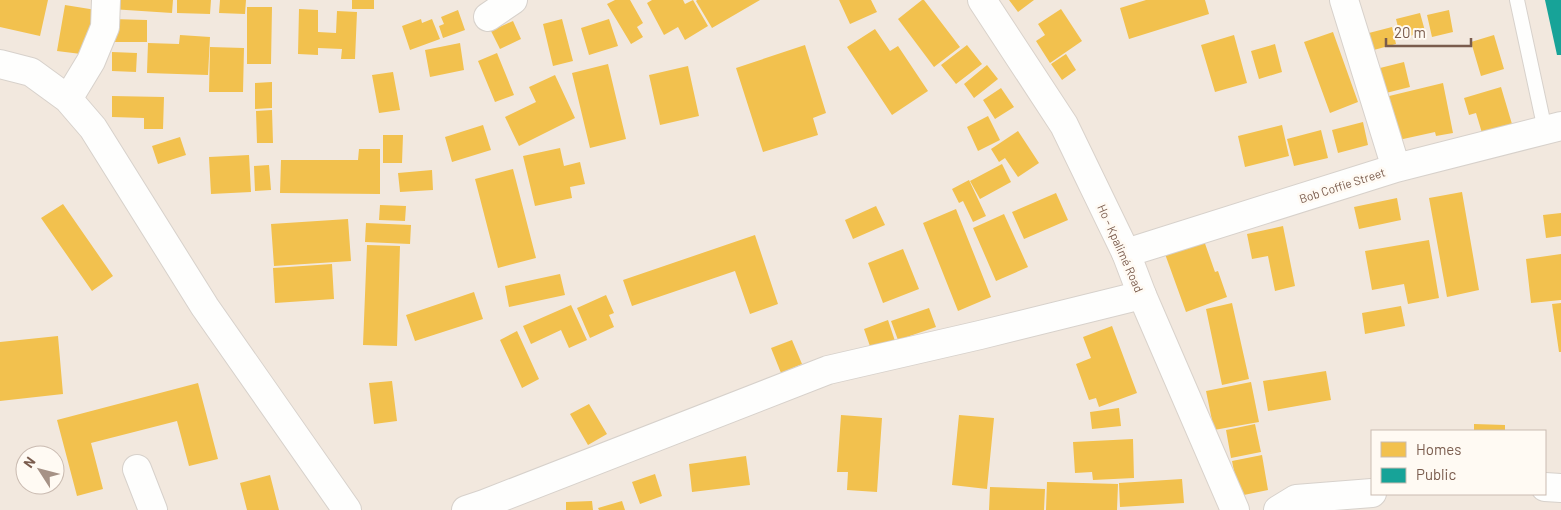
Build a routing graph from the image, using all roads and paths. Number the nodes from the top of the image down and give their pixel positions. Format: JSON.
{"nodes":[{"id":1,"x":106,"y":0,"type":"edge"},
{"id":2,"x":513,"y":0,"type":"edge"},
{"id":3,"x":982,"y":0,"type":"edge"},
{"id":4,"x":1344,"y":0,"type":"edge"},
{"id":5,"x":1517,"y":0,"type":"edge"},
{"id":6,"x":488,"y":17,"type":"dead end"},
{"id":7,"x":0,"y":64,"type":"edge"},
{"id":8,"x":68,"y":99,"type":"junction"},
{"id":9,"x":1553,"y":128,"type":"edge"},
{"id":10,"x":1396,"y":168,"type":"junction"},
{"id":11,"x":1126,"y":253,"type":"junction"},
{"id":12,"x":1142,"y":294,"type":"junction"},
{"id":13,"x":137,"y":470,"type":"dead end"},
{"id":14,"x":1546,"y":487,"type":"edge"},
{"id":15,"x":1561,"y":488,"type":"edge"},
{"id":16,"x":1371,"y":493,"type":"edge"},
{"id":17,"x":153,"y":510,"type":"edge"},
{"id":18,"x":347,"y":510,"type":"edge"},
{"id":19,"x":466,"y":510,"type":"edge"},
{"id":20,"x":1235,"y":510,"type":"edge"},
{"id":21,"x":1278,"y":510,"type":"edge"}],
"edges":[{"from":1,"to":8,"type":"street"},
{"from":2,"to":6,"type":"street"},
{"from":3,"to":11,"type":"street","name":"Ho - Kpalimé Road"},
{"from":4,"to":10,"type":"street"},
{"from":5,"to":9,"type":"lane"},
{"from":7,"to":8,"type":"street"},
{"from":8,"to":18,"type":"street"},
{"from":9,"to":10,"type":"street","name":"Bob Coffie Street"},
{"from":10,"to":11,"type":"street","name":"Bob Coffie Street"},
{"from":11,"to":12,"type":"street","name":"Ho - Kpalimé Road"},
{"from":12,"to":19,"type":"street"},
{"from":12,"to":20,"type":"street","name":"Ho - Kpalimé Road"},
{"from":13,"to":17,"type":"street"},
{"from":14,"to":15,"type":"street"},
{"from":16,"to":21,"type":"street"}]}
